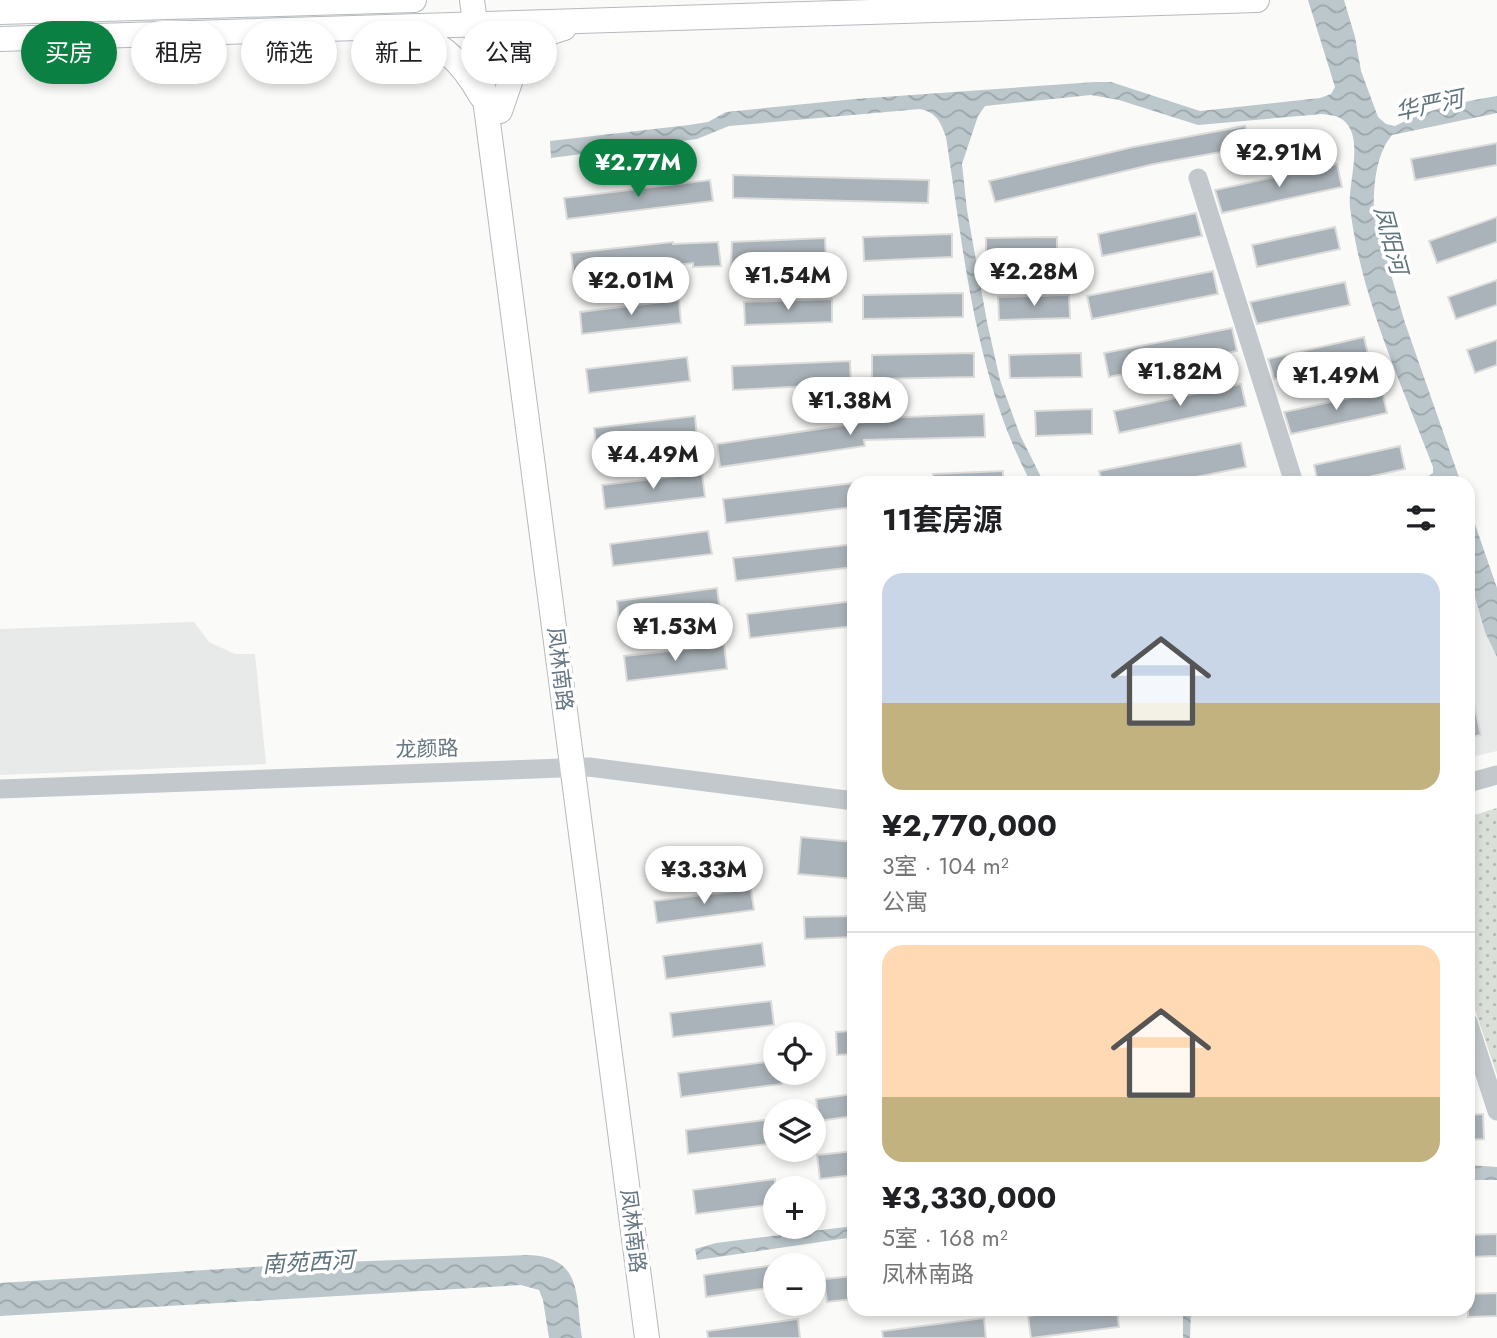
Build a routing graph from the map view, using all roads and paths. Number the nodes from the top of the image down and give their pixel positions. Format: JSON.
{"nodes":[{"id":1,"x":414,"y":0,"type":"edge"},
{"id":2,"x":472,"y":0,"type":"edge"},
{"id":3,"x":488,"y":0,"type":"edge"},
{"id":4,"x":1257,"y":0,"type":"edge"},
{"id":5,"x":331,"y":1,"type":"edge"},
{"id":6,"x":135,"y":4,"type":"edge"},
{"id":7,"x":0,"y":12,"type":"edge"},
{"id":8,"x":481,"y":21,"type":"edge"},
{"id":9,"x":484,"y":21,"type":"edge"},
{"id":10,"x":588,"y":22,"type":"junction"},
{"id":11,"x":557,"y":23,"type":"edge"},
{"id":12,"x":351,"y":28,"type":"edge"},
{"id":13,"x":0,"y":38,"type":"edge"},
{"id":14,"x":447,"y":53,"type":"edge"},
{"id":15,"x":490,"y":84,"type":"edge"},
{"id":16,"x":494,"y":112,"type":"junction"},
{"id":17,"x":1198,"y":178,"type":"dead end"},
{"id":18,"x":1292,"y":476,"type":"edge"},
{"id":19,"x":581,"y":767,"type":"junction"},
{"id":20,"x":1497,"y":775,"type":"edge"},
{"id":21,"x":1475,"y":781,"type":"edge"},
{"id":22,"x":0,"y":789,"type":"edge"},
{"id":23,"x":847,"y":800,"type":"edge"},
{"id":24,"x":1475,"y":1043,"type":"edge"},
{"id":25,"x":1497,"y":1111,"type":"edge"},
{"id":26,"x":647,"y":1338,"type":"edge"},
{"id":27,"x":662,"y":1338,"type":"edge"}],
"edges":[{"from":1,"to":5,"type":"main road"},
{"from":2,"to":8,"type":"main road","name":"凤林南路"},
{"from":3,"to":9,"type":"main road","name":"凤林南路"},
{"from":4,"to":10,"type":"main road"},
{"from":5,"to":6,"type":"main road"},
{"from":6,"to":7,"type":"main road"},
{"from":10,"to":11,"type":"main road"},
{"from":10,"to":16,"type":"main road"},
{"from":12,"to":13,"type":"main road"},
{"from":14,"to":16,"type":"main road"},
{"from":15,"to":16,"type":"main road","name":"凤林南路"},
{"from":16,"to":19,"type":"main road","name":"凤林南路"},
{"from":17,"to":18,"type":"street"},
{"from":19,"to":22,"type":"street","name":"龙颜路"},
{"from":19,"to":23,"type":"street","name":"龙颜路"},
{"from":19,"to":26,"type":"main road","name":"凤林南路"},
{"from":19,"to":27,"type":"main road","name":"凤林南路"},
{"from":20,"to":21,"type":"street"},
{"from":24,"to":25,"type":"street"}]}
